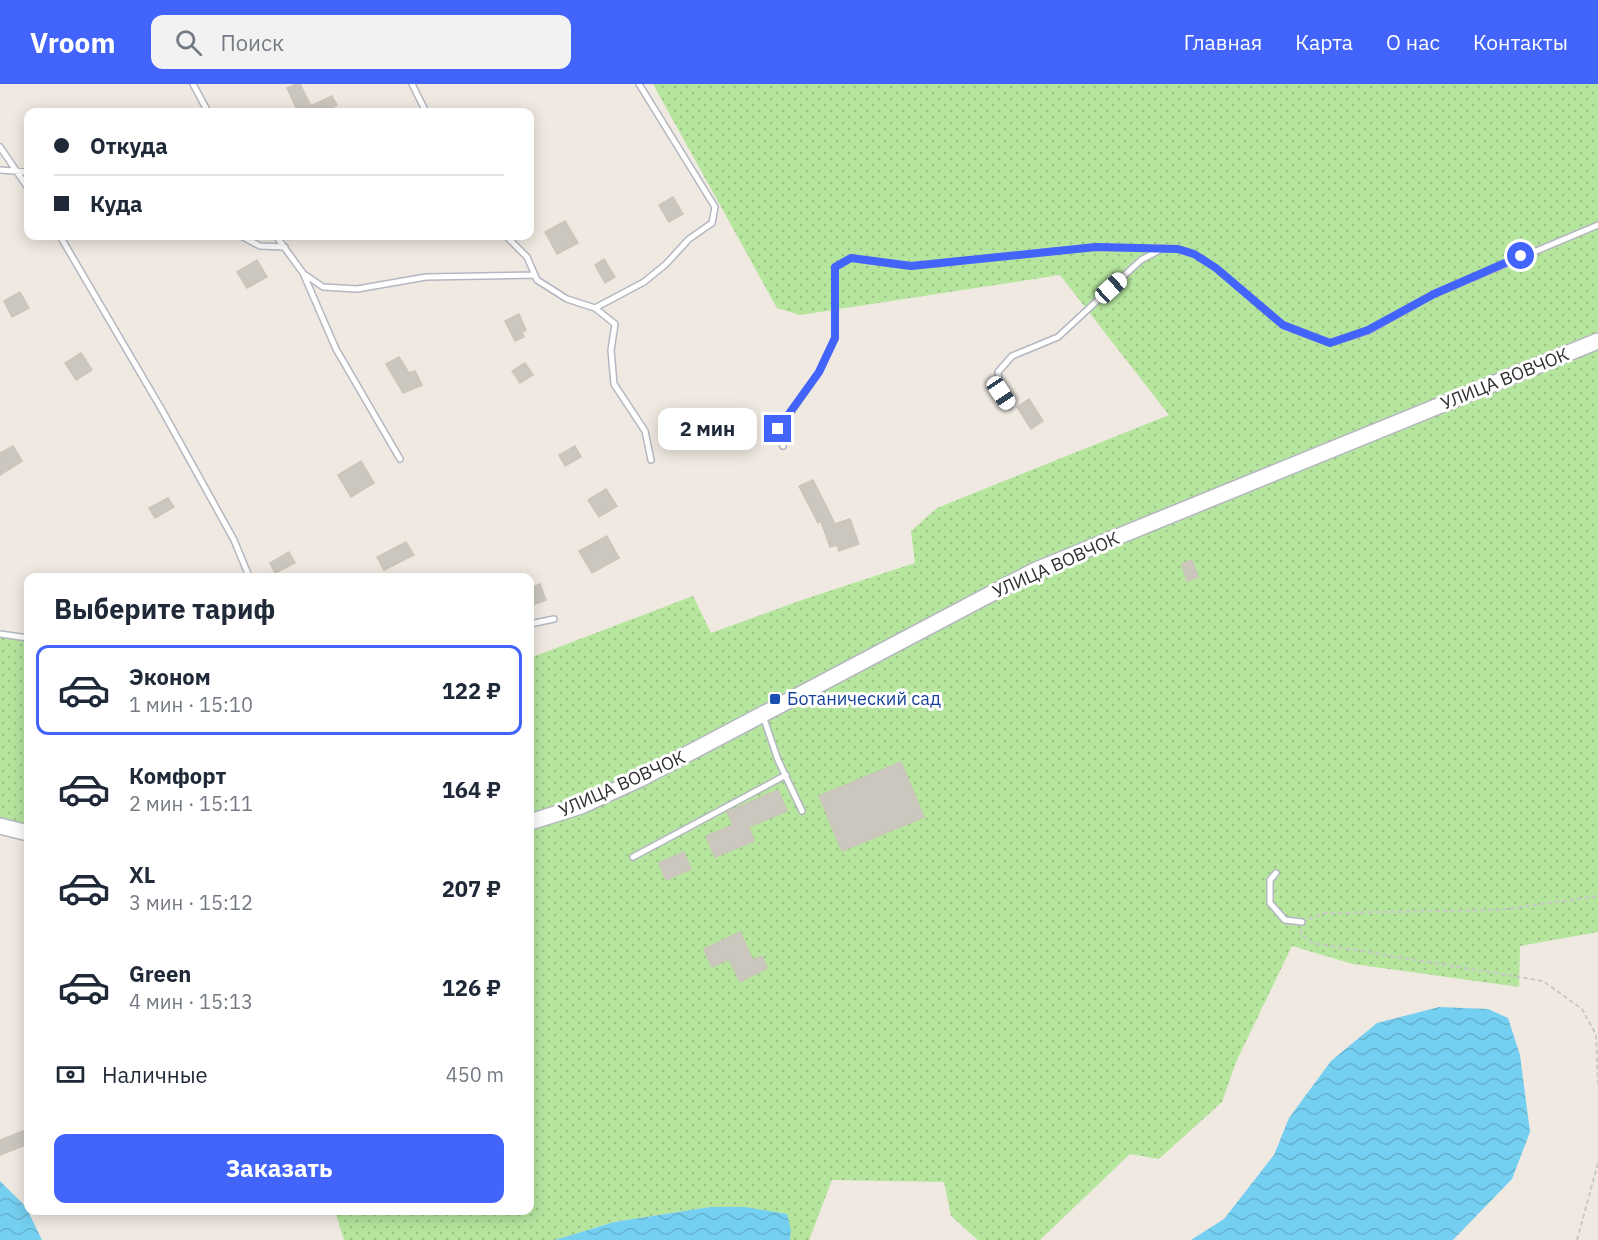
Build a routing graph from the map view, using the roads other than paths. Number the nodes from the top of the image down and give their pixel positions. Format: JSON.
{"nodes":[{"id":1,"x":193,"y":84,"type":"edge"},
{"id":2,"x":412,"y":84,"type":"edge"},
{"id":3,"x":639,"y":84,"type":"edge"},
{"id":4,"x":206,"y":108,"type":"edge"},
{"id":5,"x":424,"y":108,"type":"edge"},
{"id":6,"x":0,"y":147,"type":"edge"},
{"id":7,"x":0,"y":170,"type":"edge"},
{"id":8,"x":18,"y":172,"type":"junction"},
{"id":9,"x":24,"y":172,"type":"edge"},
{"id":10,"x":24,"y":182,"type":"edge"},
{"id":11,"x":1598,"y":225,"type":"edge"},
{"id":12,"x":62,"y":240,"type":"edge"},
{"id":13,"x":249,"y":240,"type":"edge"},
{"id":14,"x":279,"y":240,"type":"edge"},
{"id":15,"x":510,"y":240,"type":"edge"},
{"id":16,"x":285,"y":247,"type":"junction"},
{"id":17,"x":1161,"y":249,"type":"junction"},
{"id":18,"x":303,"y":273,"type":"junction"},
{"id":19,"x":535,"y":275,"type":"junction"},
{"id":20,"x":595,"y":308,"type":"junction"},
{"id":21,"x":1598,"y":340,"type":"edge"},
{"id":22,"x":1009,"y":406,"type":"dead end"},
{"id":23,"x":783,"y":446,"type":"dead end"},
{"id":24,"x":400,"y":459,"type":"dead end"},
{"id":25,"x":651,"y":460,"type":"dead end"},
{"id":26,"x":246,"y":573,"type":"edge"},
{"id":27,"x":554,"y":619,"type":"dead end"},
{"id":28,"x":534,"y":623,"type":"edge"},
{"id":29,"x":0,"y":634,"type":"edge"},
{"id":30,"x":24,"y":637,"type":"edge"},
{"id":31,"x":763,"y":716,"type":"junction"},
{"id":32,"x":786,"y":775,"type":"junction"},
{"id":33,"x":802,"y":811,"type":"dead end"},
{"id":34,"x":534,"y":821,"type":"edge"},
{"id":35,"x":0,"y":826,"type":"edge"},
{"id":36,"x":24,"y":832,"type":"edge"},
{"id":37,"x":633,"y":857,"type":"dead end"},
{"id":38,"x":1276,"y":873,"type":"dead end"},
{"id":39,"x":1302,"y":922,"type":"road end"}],
"edges":[{"from":1,"to":4,"type":"lane"},
{"from":2,"to":5,"type":"lane"},
{"from":3,"to":20,"type":"lane"},
{"from":6,"to":8,"type":"lane"},
{"from":7,"to":8,"type":"lane"},
{"from":8,"to":9,"type":"lane"},
{"from":8,"to":10,"type":"lane"},
{"from":11,"to":17,"type":"lane"},
{"from":12,"to":26,"type":"lane"},
{"from":13,"to":16,"type":"lane"},
{"from":14,"to":16,"type":"lane"},
{"from":15,"to":19,"type":"lane"},
{"from":16,"to":18,"type":"lane"},
{"from":17,"to":22,"type":"lane"},
{"from":17,"to":23,"type":"lane"},
{"from":18,"to":19,"type":"lane"},
{"from":18,"to":24,"type":"lane"},
{"from":19,"to":20,"type":"lane"},
{"from":20,"to":25,"type":"lane"},
{"from":21,"to":31,"type":"street","name":"УЛИЦА ВОВЧОК"},
{"from":27,"to":28,"type":"lane"},
{"from":29,"to":30,"type":"lane"},
{"from":31,"to":32,"type":"lane"},
{"from":31,"to":34,"type":"street","name":"УЛИЦА ВОВЧОК"},
{"from":32,"to":33,"type":"lane"},
{"from":32,"to":37,"type":"lane"},
{"from":35,"to":36,"type":"street"},
{"from":38,"to":39,"type":"lane"}]}
